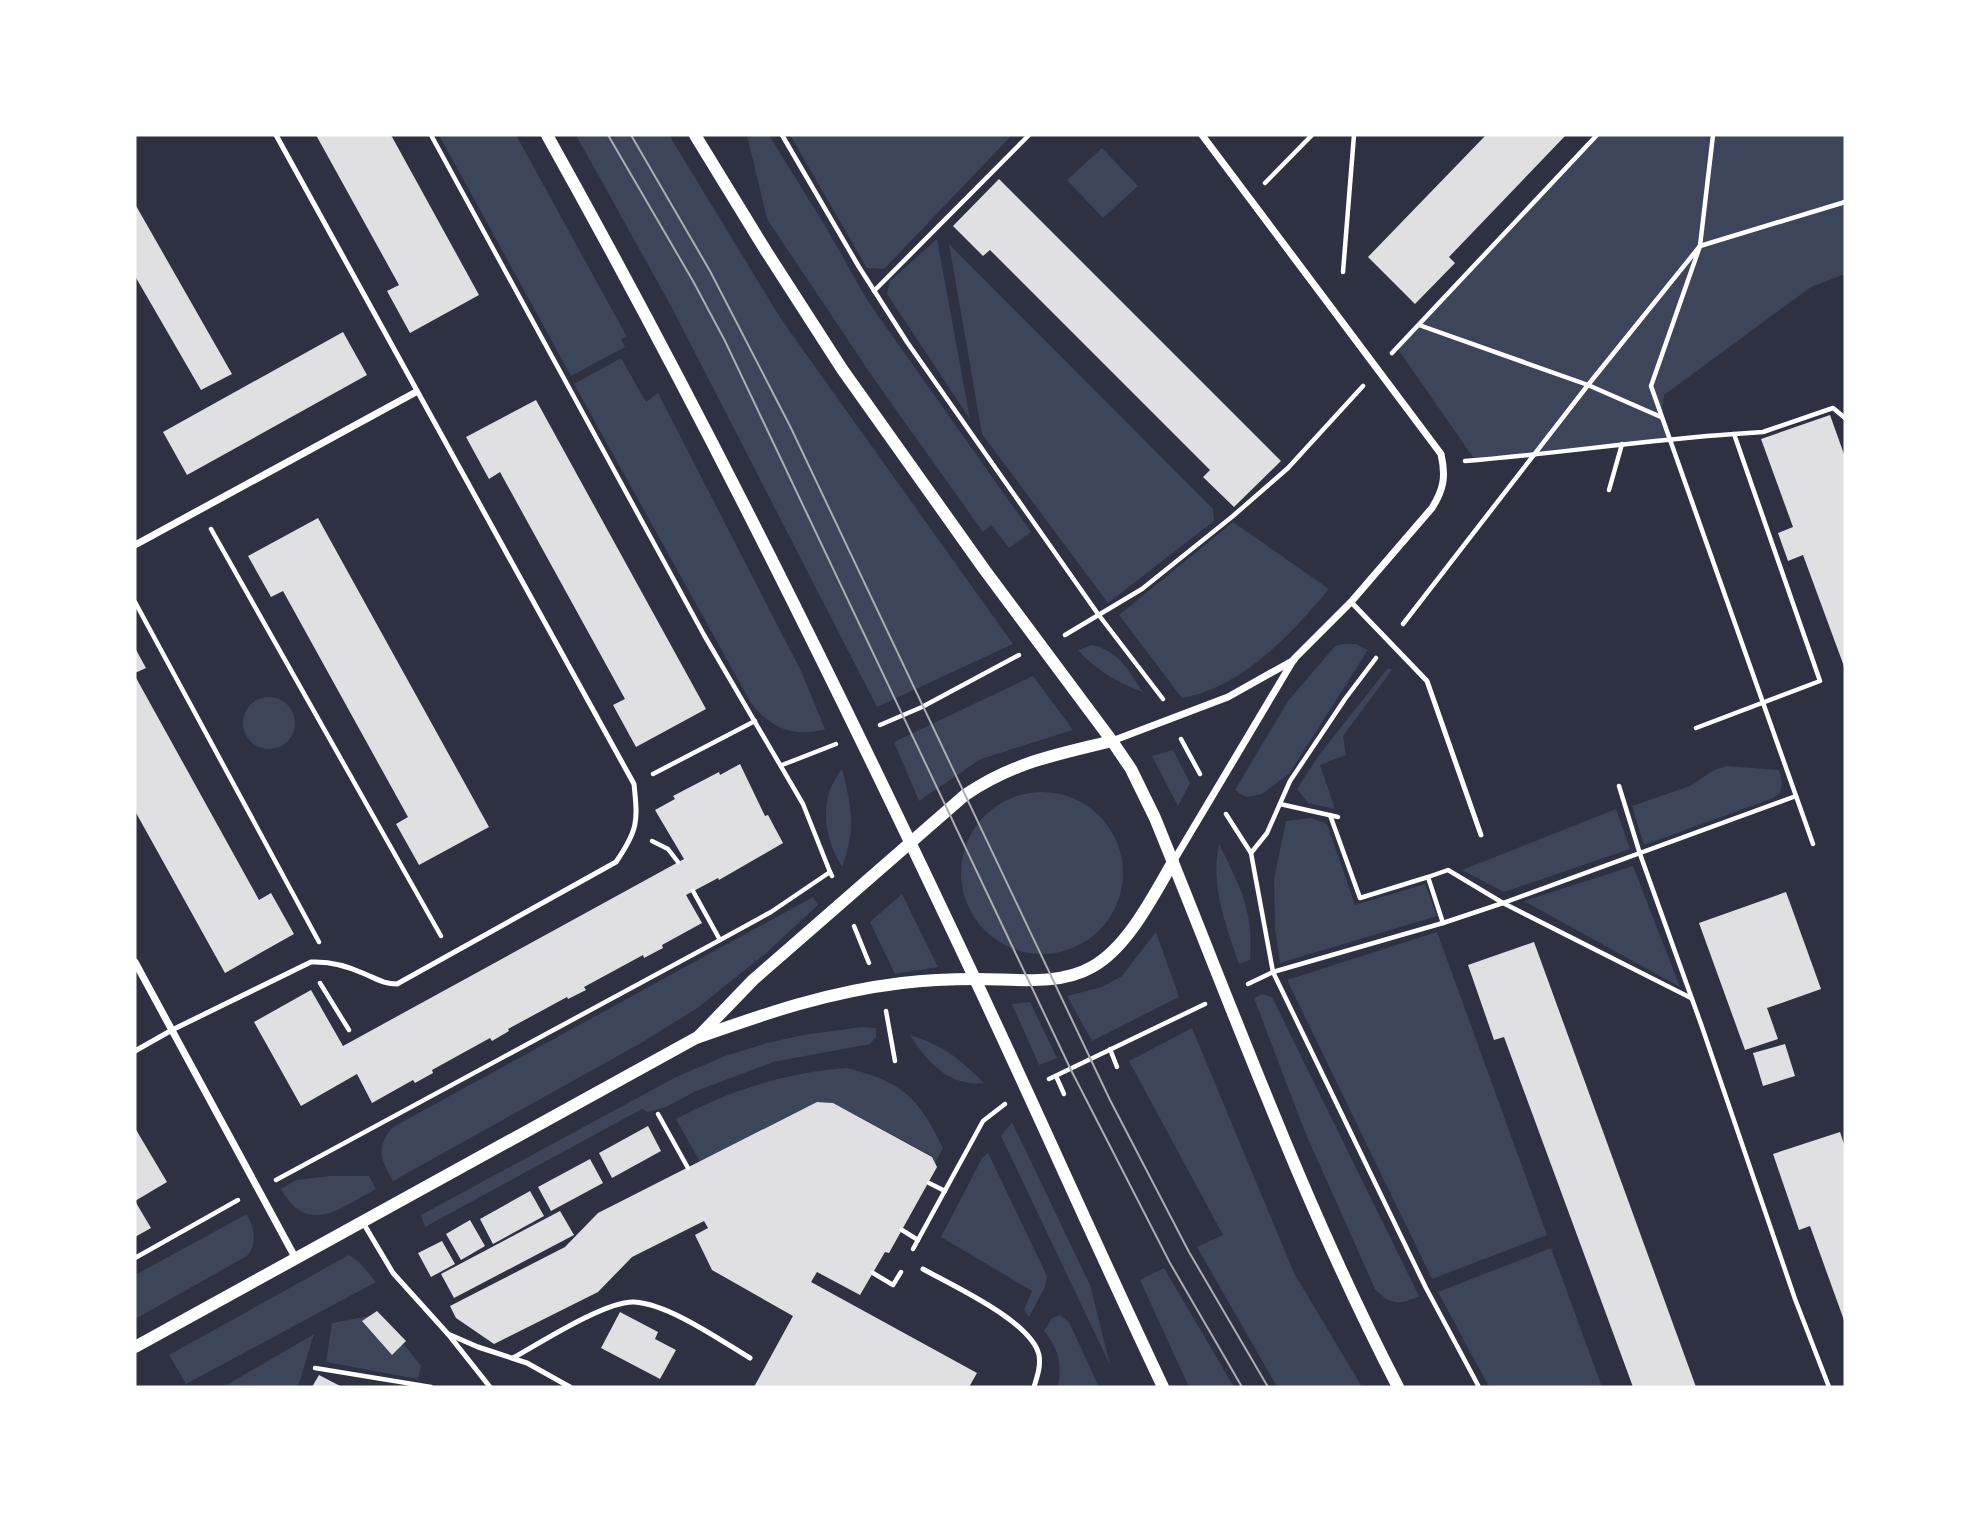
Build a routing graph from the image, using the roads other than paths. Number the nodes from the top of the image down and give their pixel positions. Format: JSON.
{"nodes":[{"id":1,"x":276,"y":135,"type":"edge"},
{"id":2,"x":547,"y":135,"type":"edge"},
{"id":3,"x":695,"y":135,"type":"edge"},
{"id":4,"x":1202,"y":135,"type":"edge"},
{"id":5,"x":416,"y":392,"type":"junction"},
{"id":6,"x":135,"y":545,"type":"edge"},
{"id":7,"x":1351,"y":602,"type":"junction"},
{"id":8,"x":1294,"y":659,"type":"junction"},
{"id":9,"x":1112,"y":741,"type":"junction"},
{"id":10,"x":1481,"y":835,"type":"dead end"},
{"id":11,"x":910,"y":843,"type":"junction"},
{"id":12,"x":1173,"y":862,"type":"junction"},
{"id":13,"x":135,"y":962,"type":"edge"},
{"id":14,"x":975,"y":979,"type":"junction"},
{"id":15,"x":172,"y":1030,"type":"junction"},
{"id":16,"x":696,"y":1038,"type":"junction"},
{"id":17,"x":135,"y":1051,"type":"edge"},
{"id":18,"x":362,"y":1221,"type":"junction"},
{"id":19,"x":296,"y":1259,"type":"junction"},
{"id":20,"x":923,"y":1269,"type":"dead end"},
{"id":21,"x":448,"y":1334,"type":"junction"},
{"id":22,"x":135,"y":1347,"type":"edge"},
{"id":23,"x":513,"y":1358,"type":"junction"},
{"id":24,"x":750,"y":1358,"type":"dead end"},
{"id":25,"x":490,"y":1387,"type":"edge"},
{"id":26,"x":570,"y":1387,"type":"edge"},
{"id":27,"x":1034,"y":1387,"type":"edge"},
{"id":28,"x":1163,"y":1387,"type":"edge"},
{"id":29,"x":1398,"y":1387,"type":"edge"}],
"edges":[{"from":1,"to":5,"type":"lane"},
{"from":2,"to":11,"type":"street"},
{"from":3,"to":9,"type":"street"},
{"from":4,"to":7,"type":"street"},
{"from":5,"to":6,"type":"street"},
{"from":5,"to":15,"type":"lane"},
{"from":7,"to":8,"type":"street"},
{"from":7,"to":10,"type":"lane"},
{"from":8,"to":9,"type":"street"},
{"from":8,"to":12,"type":"street"},
{"from":9,"to":11,"type":"street"},
{"from":9,"to":12,"type":"street"},
{"from":11,"to":14,"type":"street"},
{"from":11,"to":16,"type":"street"},
{"from":12,"to":14,"type":"street"},
{"from":12,"to":29,"type":"street"},
{"from":13,"to":15,"type":"street"},
{"from":14,"to":16,"type":"street"},
{"from":14,"to":28,"type":"street"},
{"from":15,"to":17,"type":"lane"},
{"from":15,"to":19,"type":"street"},
{"from":16,"to":18,"type":"street"},
{"from":18,"to":19,"type":"street"},
{"from":18,"to":21,"type":"lane"},
{"from":19,"to":22,"type":"street"},
{"from":20,"to":27,"type":"lane"},
{"from":21,"to":23,"type":"lane"},
{"from":21,"to":25,"type":"lane"},
{"from":23,"to":24,"type":"lane"},
{"from":23,"to":26,"type":"lane"}]}
